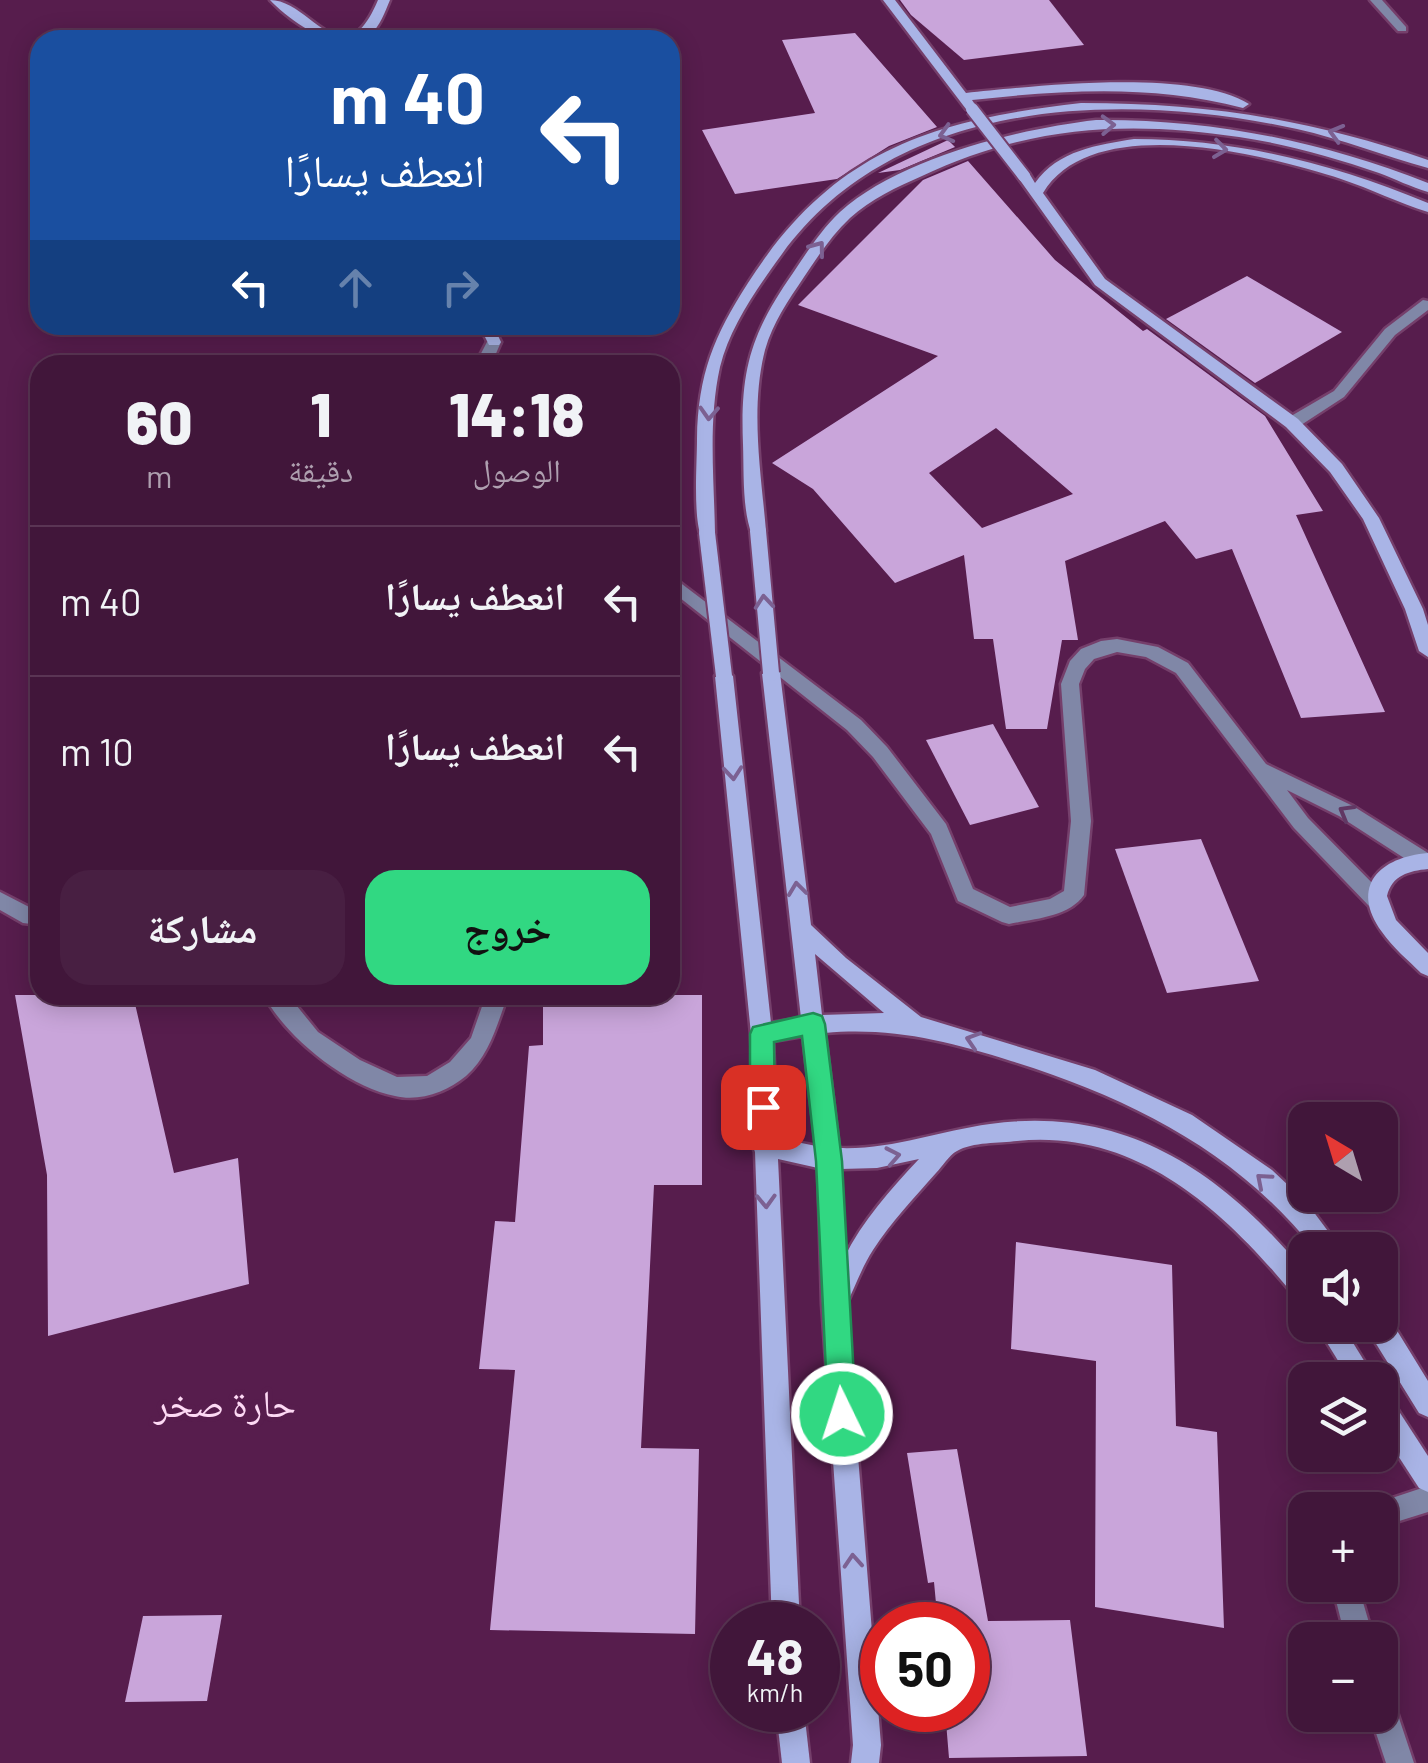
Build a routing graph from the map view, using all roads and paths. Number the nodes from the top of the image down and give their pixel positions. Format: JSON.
{"nodes":[{"id":1,"x":276,"y":0,"type":"edge"},
{"id":2,"x":384,"y":0,"type":"edge"},
{"id":3,"x":889,"y":0,"type":"edge"},
{"id":4,"x":1376,"y":0,"type":"edge"},
{"id":5,"x":1402,"y":29,"type":"dead end"},
{"id":6,"x":314,"y":30,"type":"edge"},
{"id":7,"x":369,"y":30,"type":"edge"},
{"id":8,"x":962,"y":96,"type":"junction"},
{"id":9,"x":1274,"y":118,"type":"junction"},
{"id":10,"x":1428,"y":164,"type":"edge"},
{"id":11,"x":1428,"y":188,"type":"edge"},
{"id":12,"x":1035,"y":194,"type":"junction"},
{"id":13,"x":1428,"y":208,"type":"edge"},
{"id":14,"x":1428,"y":306,"type":"edge"},
{"id":15,"x":491,"y":335,"type":"edge"},
{"id":16,"x":494,"y":342,"type":"junction"},
{"id":17,"x":488,"y":355,"type":"edge"},
{"id":18,"x":500,"y":355,"type":"edge"},
{"id":19,"x":1292,"y":423,"type":"junction"},
{"id":20,"x":680,"y":589,"type":"edge"},
{"id":21,"x":1428,"y":651,"type":"edge"},
{"id":22,"x":1263,"y":770,"type":"junction"},
{"id":23,"x":1427,"y":861,"type":"edge"},
{"id":24,"x":0,"y":900,"type":"edge"},
{"id":25,"x":1377,"y":901,"type":"junction"},
{"id":26,"x":30,"y":917,"type":"edge"},
{"id":27,"x":802,"y":929,"type":"junction"},
{"id":28,"x":1401,"y":938,"type":"junction"},
{"id":29,"x":1428,"y":951,"type":"edge"},
{"id":30,"x":1428,"y":967,"type":"edge"},
{"id":31,"x":283,"y":1005,"type":"edge"},
{"id":32,"x":493,"y":1005,"type":"edge"},
{"id":33,"x":813,"y":1024,"type":"junction"},
{"id":34,"x":914,"y":1024,"type":"junction"},
{"id":35,"x":762,"y":1034,"type":"junction"},
{"id":36,"x":950,"y":1142,"type":"junction"},
{"id":37,"x":764,"y":1144,"type":"junction"},
{"id":38,"x":829,"y":1161,"type":"junction"},
{"id":39,"x":1313,"y":1232,"type":"edge"},
{"id":40,"x":1288,"y":1269,"type":"edge"},
{"id":41,"x":834,"y":1304,"type":"junction"},
{"id":42,"x":1390,"y":1342,"type":"edge"},
{"id":43,"x":1428,"y":1404,"type":"edge"},
{"id":44,"x":1398,"y":1433,"type":"edge"},
{"id":45,"x":1428,"y":1479,"type":"edge"},
{"id":46,"x":1428,"y":1499,"type":"edge"},
{"id":47,"x":1398,"y":1508,"type":"edge"},
{"id":48,"x":785,"y":1602,"type":"edge"},
{"id":49,"x":792,"y":1732,"type":"edge"},
{"id":50,"x":1390,"y":1732,"type":"edge"},
{"id":51,"x":796,"y":1763,"type":"edge"},
{"id":52,"x":865,"y":1763,"type":"edge"},
{"id":53,"x":1400,"y":1763,"type":"edge"}],
"edges":[{"from":1,"to":6,"type":"main road"},
{"from":2,"to":7,"type":"main road"},
{"from":3,"to":8,"type":"main road"},
{"from":4,"to":5,"type":"street"},
{"from":8,"to":9,"type":"main road"},
{"from":8,"to":12,"type":"main road","bridge":true},
{"from":10,"to":9,"type":"main road","one_way":true},
{"from":9,"to":35,"type":"main road","one_way":true,"bridge":true},
{"from":27,"to":11,"type":"main road","one_way":true,"bridge":true},
{"from":12,"to":13,"type":"main road","one_way":true},
{"from":12,"to":19,"type":"main road"},
{"from":14,"to":19,"type":"street"},
{"from":15,"to":16,"type":"main road"},
{"from":16,"to":17,"type":"street"},
{"from":16,"to":18,"type":"street"},
{"from":19,"to":21,"type":"main road"},
{"from":20,"to":22,"type":"street"},
{"from":23,"to":22,"type":"street","one_way":true},
{"from":22,"to":25,"type":"street"},
{"from":23,"to":25,"type":"main road"},
{"from":24,"to":26,"type":"street"},
{"from":25,"to":28,"type":"main road"},
{"from":27,"to":33,"type":"main road"},
{"from":27,"to":34,"type":"main road"},
{"from":28,"to":29,"type":"main road"},
{"from":28,"to":30,"type":"main road"},
{"from":31,"to":32,"type":"street"},
{"from":33,"to":34,"type":"main road"},
{"from":33,"to":35,"type":"main road"},
{"from":33,"to":38,"type":"main road"},
{"from":39,"to":34,"type":"main road","one_way":true},
{"from":35,"to":37,"type":"main road"},
{"from":38,"to":36,"type":"main road","one_way":true},
{"from":36,"to":40,"type":"main road"},
{"from":36,"to":41,"type":"main road"},
{"from":37,"to":38,"type":"main road"},
{"from":37,"to":48,"type":"main road","one_way":true},
{"from":38,"to":41,"type":"main road"},
{"from":52,"to":41,"type":"main road","one_way":true},
{"from":42,"to":43,"type":"main road"},
{"from":44,"to":45,"type":"main road"},
{"from":46,"to":47,"type":"street"},
{"from":49,"to":51,"type":"main road"},
{"from":50,"to":53,"type":"street"}]}
